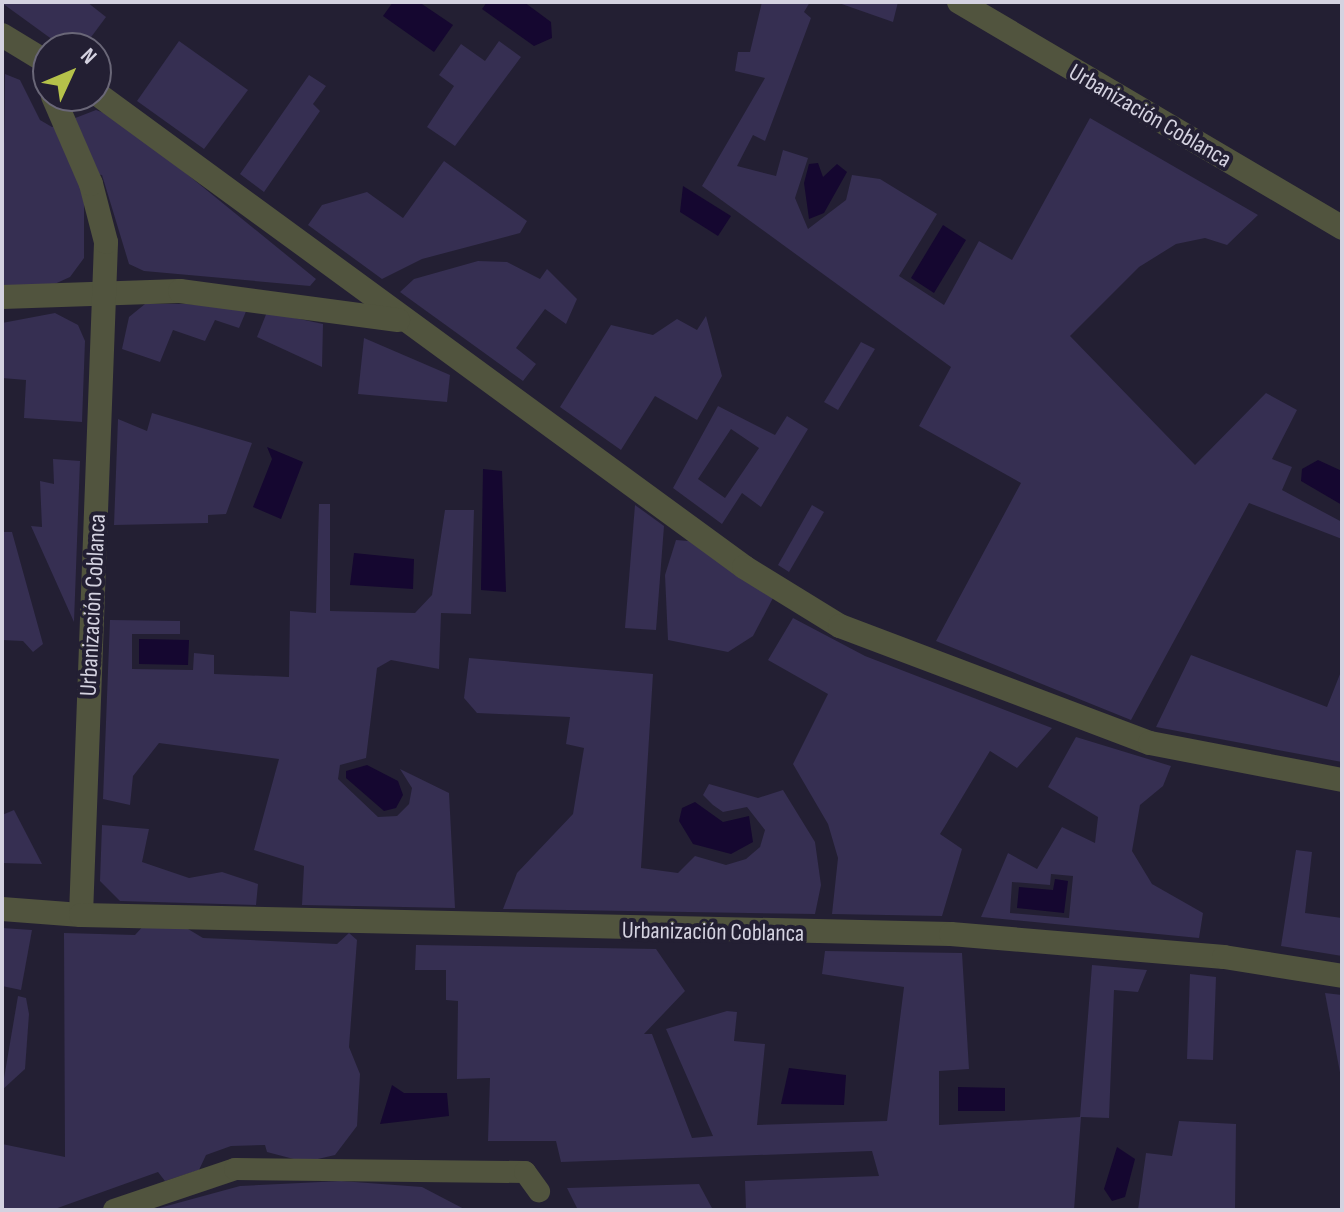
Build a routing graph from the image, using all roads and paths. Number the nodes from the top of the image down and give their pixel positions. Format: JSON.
{"nodes":[{"id":1,"x":959,"y":2,"type":"edge"},
{"id":2,"x":2,"y":35,"type":"edge"},
{"id":3,"x":26,"y":49,"type":"junction"},
{"id":4,"x":32,"y":53,"type":"edge"},
{"id":5,"x":32,"y":59,"type":"edge"},
{"id":6,"x":112,"y":105,"type":"edge"},
{"id":7,"x":60,"y":112,"type":"edge"},
{"id":8,"x":1342,"y":228,"type":"edge"},
{"id":9,"x":107,"y":296,"type":"junction"},
{"id":10,"x":2,"y":297,"type":"edge"},
{"id":11,"x":404,"y":321,"type":"junction"},
{"id":12,"x":1342,"y":780,"type":"edge"},
{"id":13,"x":2,"y":909,"type":"edge"},
{"id":14,"x":81,"y":915,"type":"junction"},
{"id":15,"x":1342,"y":976,"type":"edge"},
{"id":16,"x":539,"y":1191,"type":"dead end"},
{"id":17,"x":114,"y":1210,"type":"edge"}],
"edges":[{"from":1,"to":8,"type":"street","name":"Urbanización Coblanca"},
{"from":2,"to":3,"type":"street"},
{"from":3,"to":4,"type":"street"},
{"from":3,"to":5,"type":"street"},
{"from":6,"to":11,"type":"street"},
{"from":7,"to":9,"type":"street","name":"Urbanización Coblanca"},
{"from":9,"to":10,"type":"street"},
{"from":9,"to":11,"type":"street"},
{"from":9,"to":14,"type":"street","name":"Urbanización Coblanca"},
{"from":11,"to":12,"type":"street"},
{"from":13,"to":14,"type":"street","name":"Urbanización Coblanca"},
{"from":14,"to":15,"type":"street","name":"Urbanización Coblanca"},
{"from":16,"to":17,"type":"lane"}]}
